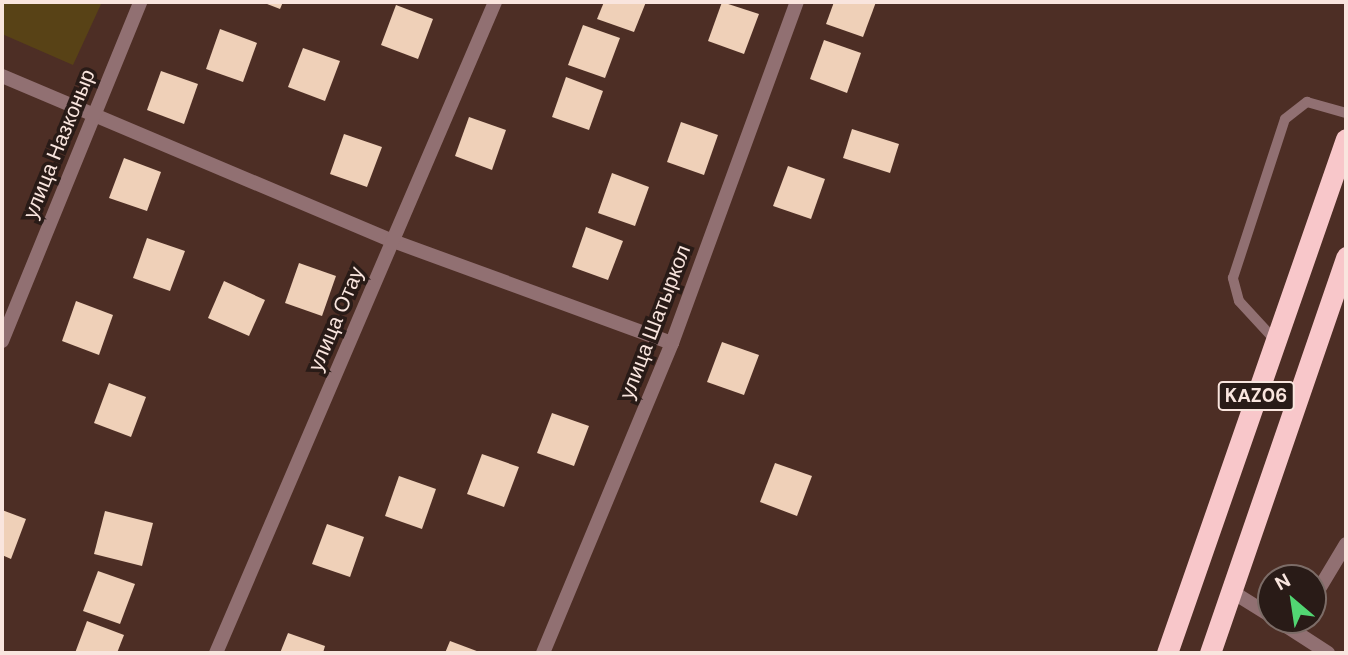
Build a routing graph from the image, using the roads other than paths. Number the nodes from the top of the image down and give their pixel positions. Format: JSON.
{"nodes":[{"id":1,"x":140,"y":2,"type":"edge"},
{"id":2,"x":495,"y":2,"type":"edge"},
{"id":3,"x":797,"y":2,"type":"edge"},
{"id":4,"x":2,"y":76,"type":"edge"},
{"id":5,"x":1346,"y":113,"type":"edge"},
{"id":6,"x":93,"y":117,"type":"junction"},
{"id":7,"x":1346,"y":139,"type":"edge"},
{"id":8,"x":393,"y":241,"type":"junction"},
{"id":9,"x":1346,"y":257,"type":"edge"},
{"id":10,"x":1275,"y":340,"type":"junction"},
{"id":11,"x":2,"y":341,"type":"edge"},
{"id":12,"x":671,"y":344,"type":"junction"},
{"id":13,"x":1346,"y":544,"type":"edge"},
{"id":14,"x":1327,"y":576,"type":"edge"},
{"id":15,"x":1231,"y":591,"type":"junction"},
{"id":16,"x":1257,"y":607,"type":"edge"},
{"id":17,"x":1307,"y":634,"type":"edge"},
{"id":18,"x":216,"y":653,"type":"edge"},
{"id":19,"x":543,"y":653,"type":"edge"},
{"id":20,"x":1167,"y":653,"type":"edge"},
{"id":21,"x":1210,"y":653,"type":"edge"},
{"id":22,"x":1328,"y":653,"type":"edge"}],
"edges":[{"from":1,"to":6,"type":"street","name":"улица Назконыр"},
{"from":2,"to":8,"type":"street","name":"улица Отау"},
{"from":3,"to":12,"type":"street","name":"улица Шатыркол"},
{"from":4,"to":6,"type":"street"},
{"from":5,"to":10,"type":"lane"},
{"from":6,"to":8,"type":"street"},
{"from":6,"to":11,"type":"street","name":"улица Назконыр"},
{"from":7,"to":10,"type":"highway","number":"KАZ06"},
{"from":8,"to":12,"type":"street"},
{"from":8,"to":18,"type":"street","name":"улица Отау"},
{"from":9,"to":15,"type":"highway","number":"KАZ06"},
{"from":10,"to":20,"type":"highway","number":"KАZ06"},
{"from":12,"to":19,"type":"street","name":"улица Шатыркол"},
{"from":13,"to":14,"type":"street"},
{"from":15,"to":16,"type":"street"},
{"from":15,"to":21,"type":"highway","number":"KАZ06"},
{"from":17,"to":22,"type":"street"}]}
